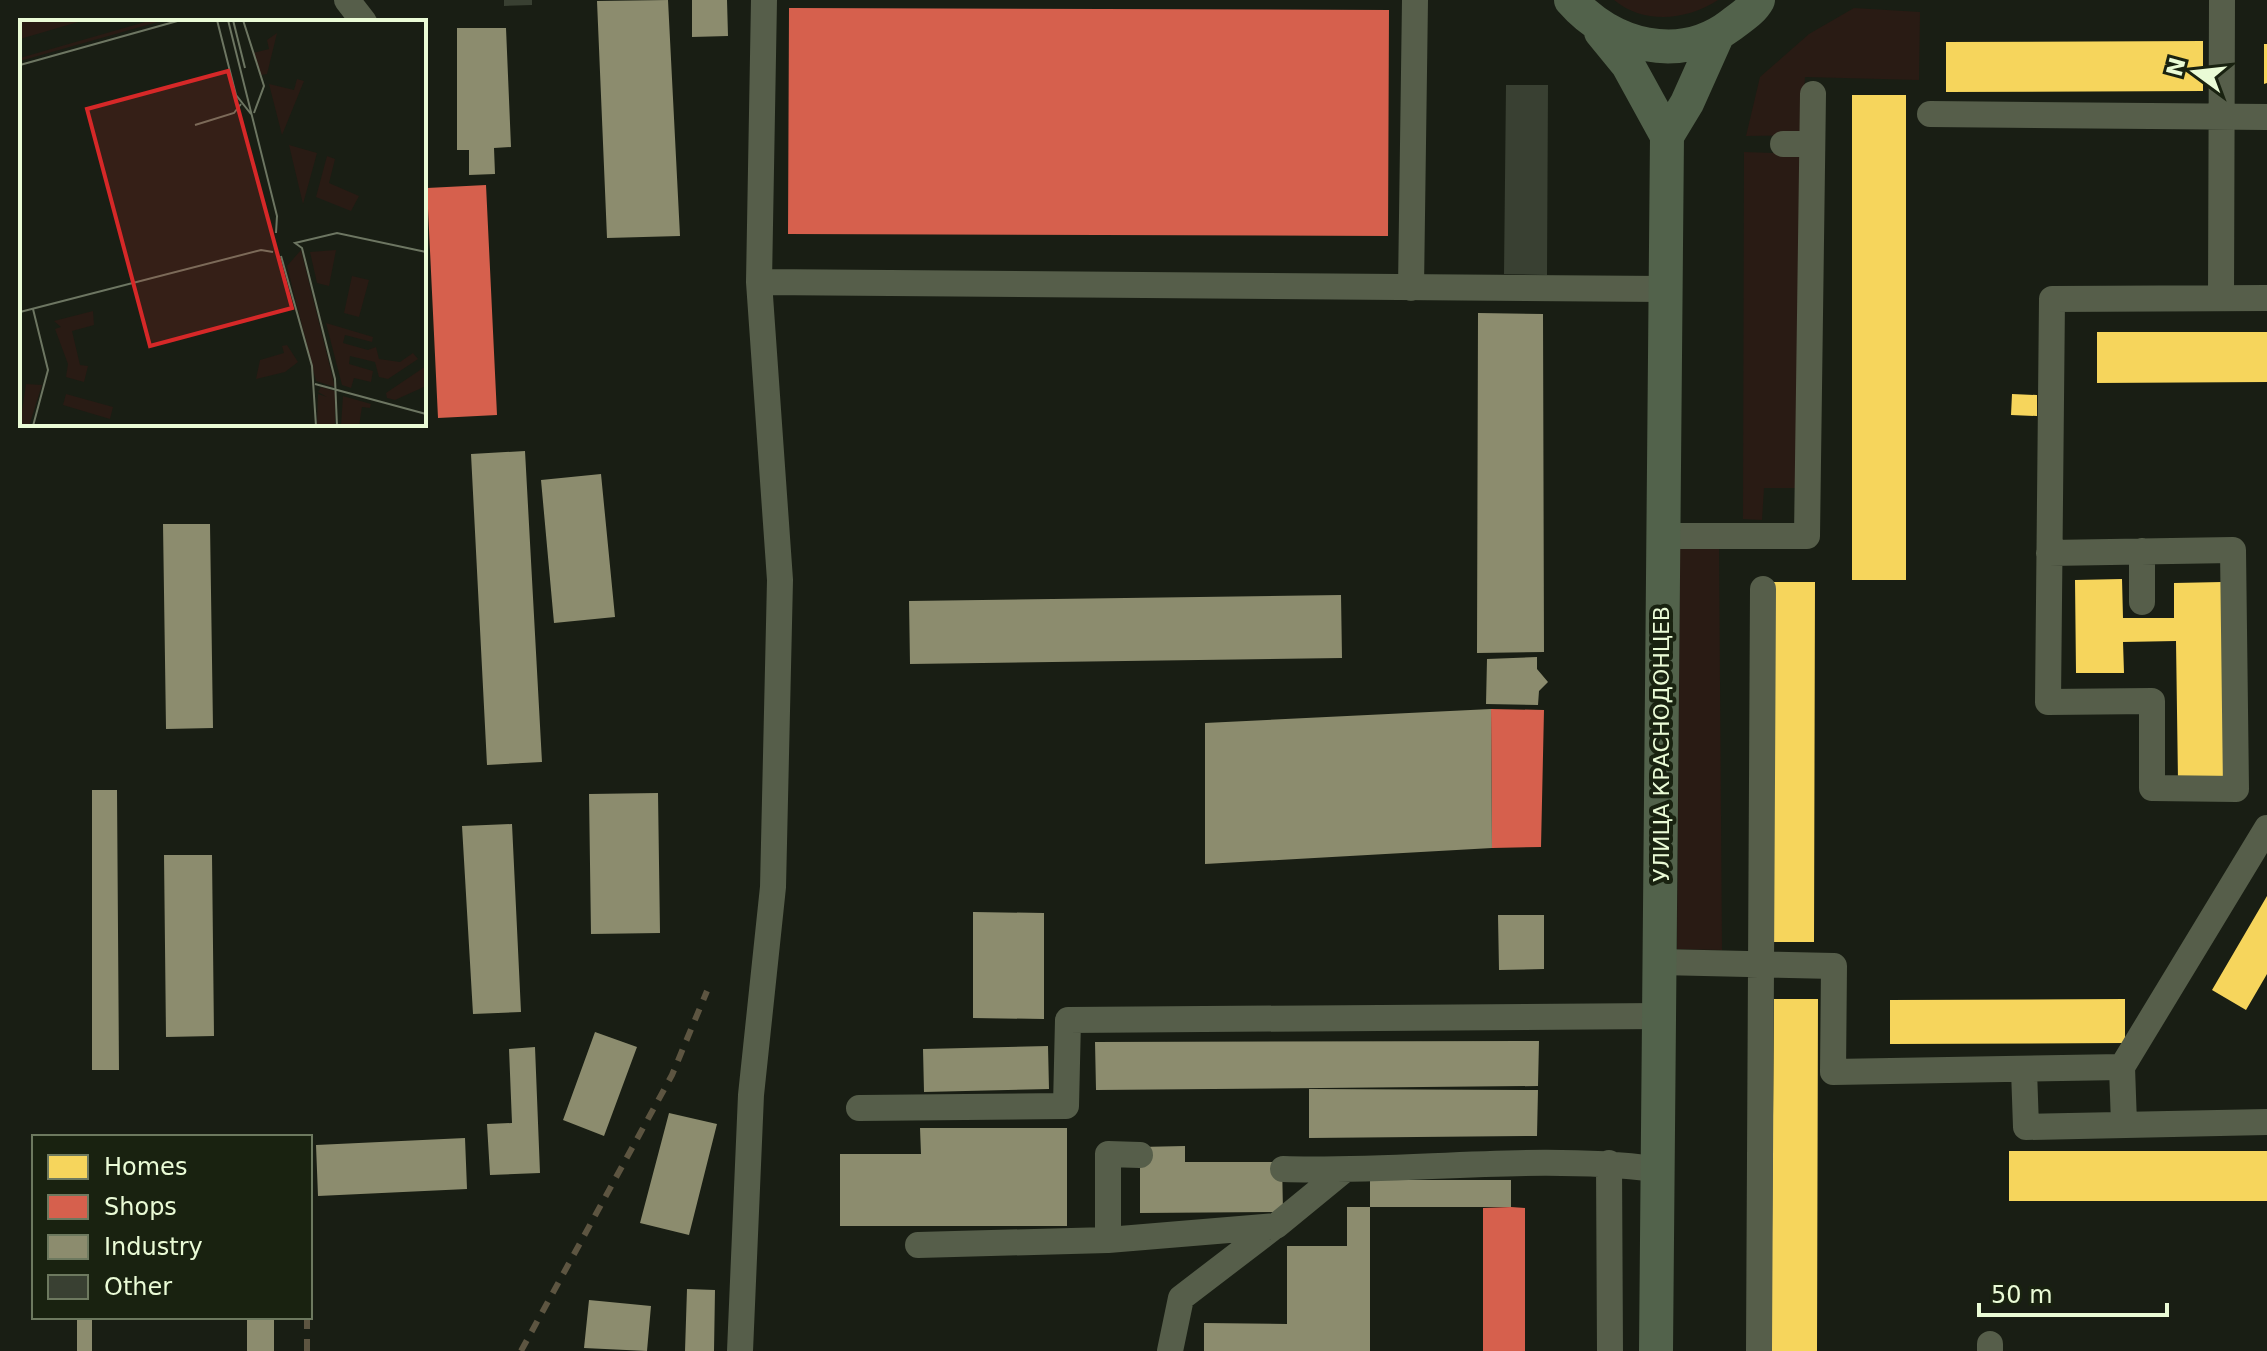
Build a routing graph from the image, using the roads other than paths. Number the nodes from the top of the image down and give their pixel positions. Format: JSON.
{"nodes":[{"id":1,"x":347,"y":0,"type":"edge"},
{"id":2,"x":764,"y":0,"type":"edge"},
{"id":3,"x":1415,"y":0,"type":"edge"},
{"id":4,"x":1758,"y":0,"type":"edge"},
{"id":5,"x":2222,"y":0,"type":"edge"},
{"id":6,"x":1582,"y":11,"type":"edge"},
{"id":7,"x":362,"y":20,"type":"edge"},
{"id":8,"x":1717,"y":36,"type":"junction"},
{"id":9,"x":1813,"y":94,"type":"dead end"},
{"id":10,"x":1930,"y":114,"type":"dead end"},
{"id":11,"x":2222,"y":117,"type":"junction"},
{"id":12,"x":2267,"y":117,"type":"edge"},
{"id":13,"x":1667,"y":136,"type":"junction"},
{"id":14,"x":1783,"y":144,"type":"dead end"},
{"id":15,"x":1812,"y":144,"type":"junction"},
{"id":16,"x":759,"y":282,"type":"junction"},
{"id":17,"x":1411,"y":288,"type":"junction"},
{"id":18,"x":1665,"y":289,"type":"junction"},
{"id":19,"x":2221,"y":298,"type":"junction"},
{"id":20,"x":2267,"y":298,"type":"edge"},
{"id":21,"x":1662,"y":536,"type":"junction"},
{"id":22,"x":2142,"y":551,"type":"junction"},
{"id":23,"x":2049,"y":553,"type":"junction"},
{"id":24,"x":1763,"y":589,"type":"dead end"},
{"id":25,"x":2142,"y":602,"type":"dead end"},
{"id":26,"x":2267,"y":828,"type":"edge"},
{"id":27,"x":1660,"y":962,"type":"junction"},
{"id":28,"x":1761,"y":966,"type":"junction"},
{"id":29,"x":1659,"y":1016,"type":"junction"},
{"id":30,"x":2122,"y":1067,"type":"junction"},
{"id":31,"x":2024,"y":1070,"type":"junction"},
{"id":32,"x":859,"y":1108,"type":"dead end"},
{"id":33,"x":2267,"y":1122,"type":"edge"},
{"id":34,"x":2124,"y":1124,"type":"junction"},
{"id":35,"x":1140,"y":1155,"type":"dead end"},
{"id":36,"x":1609,"y":1163,"type":"junction"},
{"id":37,"x":1283,"y":1169,"type":"dead end"},
{"id":38,"x":1655,"y":1169,"type":"junction"},
{"id":39,"x":1343,"y":1171,"type":"junction"},
{"id":40,"x":1283,"y":1199,"type":"dead end"},
{"id":41,"x":1276,"y":1226,"type":"junction"},
{"id":42,"x":1108,"y":1240,"type":"junction"},
{"id":43,"x":918,"y":1245,"type":"dead end"},
{"id":44,"x":1759,"y":1350,"type":"edge"},
{"id":45,"x":741,"y":1351,"type":"edge"},
{"id":46,"x":1170,"y":1351,"type":"edge"},
{"id":47,"x":1610,"y":1351,"type":"edge"},
{"id":48,"x":1656,"y":1351,"type":"edge"}],
"edges":[{"from":1,"to":7,"type":"street"},
{"from":2,"to":16,"type":"street"},
{"from":3,"to":17,"type":"street"},
{"from":4,"to":8,"type":"main road"},
{"from":5,"to":11,"type":"street"},
{"from":6,"to":8,"type":"main road"},
{"from":6,"to":13,"type":"main road","name":"УЛИЦА КРАСНОДОНЦЕВ"},
{"from":8,"to":13,"type":"main road"},
{"from":9,"to":15,"type":"street"},
{"from":10,"to":11,"type":"street"},
{"from":11,"to":12,"type":"street"},
{"from":11,"to":19,"type":"street"},
{"from":13,"to":18,"type":"main road","name":"УЛИЦА КРАСНОДОНЦЕВ"},
{"from":14,"to":15,"type":"street"},
{"from":15,"to":21,"type":"street"},
{"from":16,"to":17,"type":"street"},
{"from":16,"to":45,"type":"street"},
{"from":17,"to":18,"type":"street"},
{"from":18,"to":21,"type":"main road","name":"УЛИЦА КРАСНОДОНЦЕВ"},
{"from":19,"to":20,"type":"street"},
{"from":19,"to":23,"type":"street"},
{"from":21,"to":27,"type":"main road","name":"УЛИЦА КРАСНОДОНЦЕВ"},
{"from":22,"to":23,"type":"street"},
{"from":22,"to":23,"type":"street"},
{"from":22,"to":25,"type":"street"},
{"from":24,"to":28,"type":"street"},
{"from":26,"to":30,"type":"street"},
{"from":27,"to":28,"type":"street"},
{"from":27,"to":29,"type":"main road","name":"УЛИЦА КРАСНОДОНЦЕВ"},
{"from":28,"to":31,"type":"street"},
{"from":28,"to":44,"type":"street"},
{"from":29,"to":32,"type":"street"},
{"from":29,"to":38,"type":"main road","name":"УЛИЦА КРАСНОДОНЦЕВ"},
{"from":30,"to":31,"type":"street"},
{"from":30,"to":34,"type":"street"},
{"from":31,"to":34,"type":"street"},
{"from":33,"to":34,"type":"street"},
{"from":35,"to":42,"type":"street"},
{"from":36,"to":38,"type":"street"},
{"from":36,"to":39,"type":"street"},
{"from":36,"to":47,"type":"street"},
{"from":37,"to":39,"type":"street"},
{"from":38,"to":48,"type":"main road","name":"УЛИЦА КРАСНОДОНЦЕВ"},
{"from":39,"to":40,"type":"street"},
{"from":39,"to":41,"type":"street"},
{"from":41,"to":42,"type":"street"},
{"from":41,"to":46,"type":"street"},
{"from":42,"to":43,"type":"street"}]}
